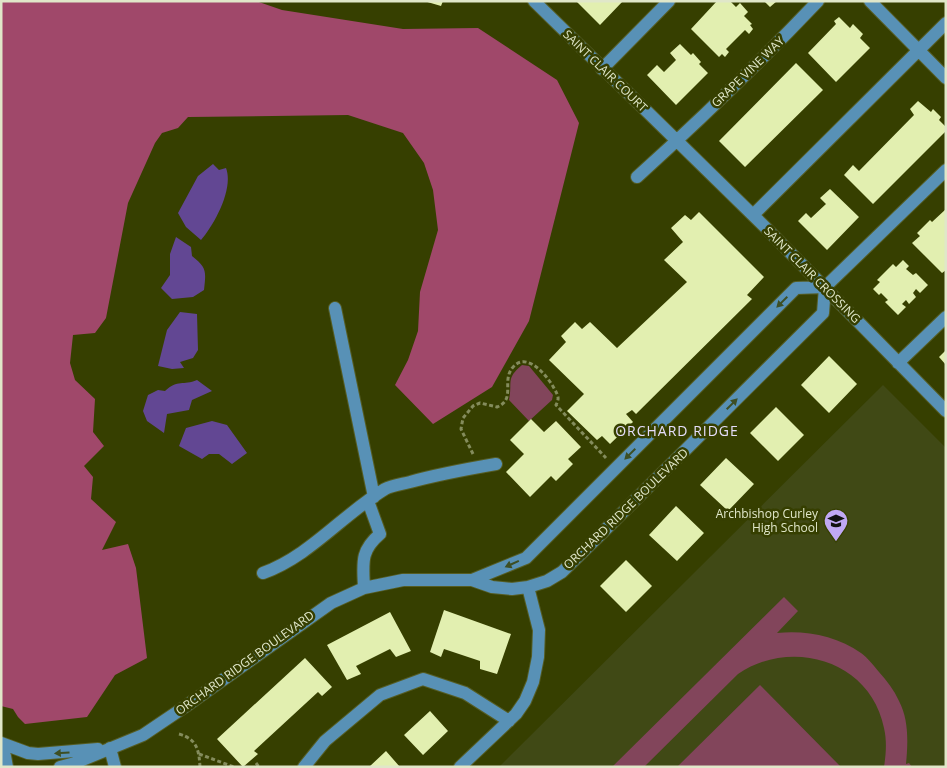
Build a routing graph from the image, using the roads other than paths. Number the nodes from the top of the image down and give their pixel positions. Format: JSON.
{"nodes":[{"id":1,"x":534,"y":1,"type":"edge"},
{"id":2,"x":669,"y":1,"type":"edge"},
{"id":3,"x":818,"y":1,"type":"edge"},
{"id":4,"x":870,"y":1,"type":"edge"},
{"id":5,"x":946,"y":23,"type":"edge"},
{"id":6,"x":918,"y":50,"type":"junction"},
{"id":7,"x":602,"y":69,"type":"junction"},
{"id":8,"x":946,"y":78,"type":"edge"},
{"id":9,"x":677,"y":141,"type":"junction"},
{"id":10,"x":946,"y":170,"type":"edge"},
{"id":11,"x":637,"y":177,"type":"dead end"},
{"id":12,"x":753,"y":215,"type":"junction"},
{"id":13,"x":825,"y":287,"type":"junction"},
{"id":14,"x":335,"y":308,"type":"dead end"},
{"id":15,"x":946,"y":317,"type":"edge"},
{"id":16,"x":898,"y":363,"type":"junction"},
{"id":17,"x":946,"y":411,"type":"edge"},
{"id":18,"x":496,"y":464,"type":"dead end"},
{"id":19,"x":371,"y":499,"type":"junction"},
{"id":20,"x":263,"y":573,"type":"dead end"},
{"id":21,"x":472,"y":580,"type":"junction"},
{"id":22,"x":528,"y":587,"type":"junction"},
{"id":23,"x":364,"y":588,"type":"junction"},
{"id":24,"x":509,"y":721,"type":"junction"},
{"id":25,"x":1,"y":744,"type":"edge"},
{"id":26,"x":1,"y":748,"type":"edge"},
{"id":27,"x":110,"y":748,"type":"junction"},
{"id":28,"x":7,"y":767,"type":"edge"},
{"id":29,"x":60,"y":767,"type":"edge"},
{"id":30,"x":115,"y":767,"type":"edge"},
{"id":31,"x":304,"y":767,"type":"edge"},
{"id":32,"x":460,"y":767,"type":"edge"}],
"edges":[{"from":1,"to":7,"type":"street","name":"SAINT CLAIR COURT"},
{"from":2,"to":7,"type":"street"},
{"from":3,"to":9,"type":"street","name":"GRAPE VINE WAY"},
{"from":4,"to":6,"type":"street"},
{"from":5,"to":6,"type":"street"},
{"from":6,"to":8,"type":"street"},
{"from":6,"to":12,"type":"street"},
{"from":7,"to":9,"type":"street","name":"SAINT CLAIR COURT"},
{"from":9,"to":11,"type":"street","name":"GRAPE VINE WAY"},
{"from":9,"to":12,"type":"street","name":"SAINT CLAIR CROSSING"},
{"from":10,"to":13,"type":"street"},
{"from":12,"to":13,"type":"street","name":"SAINT CLAIR CROSSING"},
{"from":13,"to":16,"type":"street","name":"SAINT CLAIR CROSSING"},
{"from":13,"to":21,"type":"street","name":"ORCHARD RIDGE BOULEVARD","one_way":true},
{"from":22,"to":13,"type":"street","name":"ORCHARD RIDGE BOULEVARD","one_way":true},
{"from":14,"to":19,"type":"street"},
{"from":15,"to":16,"type":"street"},
{"from":16,"to":17,"type":"street","name":"SAINT CLAIR CROSSING"},
{"from":18,"to":19,"type":"street"},
{"from":19,"to":20,"type":"street"},
{"from":19,"to":23,"type":"street"},
{"from":21,"to":22,"type":"street","name":"ORCHARD RIDGE BOULEVARD"},
{"from":21,"to":23,"type":"street","name":"ORCHARD RIDGE BOULEVARD"},
{"from":22,"to":24,"type":"street"},
{"from":23,"to":27,"type":"street","name":"ORCHARD RIDGE BOULEVARD"},
{"from":24,"to":31,"type":"street"},
{"from":24,"to":32,"type":"street"},
{"from":27,"to":25,"type":"street","name":"ORCHARD RIDGE BOULEVARD","one_way":true},
{"from":26,"to":28,"type":"street"},
{"from":27,"to":29,"type":"street","name":"ORCHARD RIDGE BOULEVARD"},
{"from":27,"to":30,"type":"street"}]}
